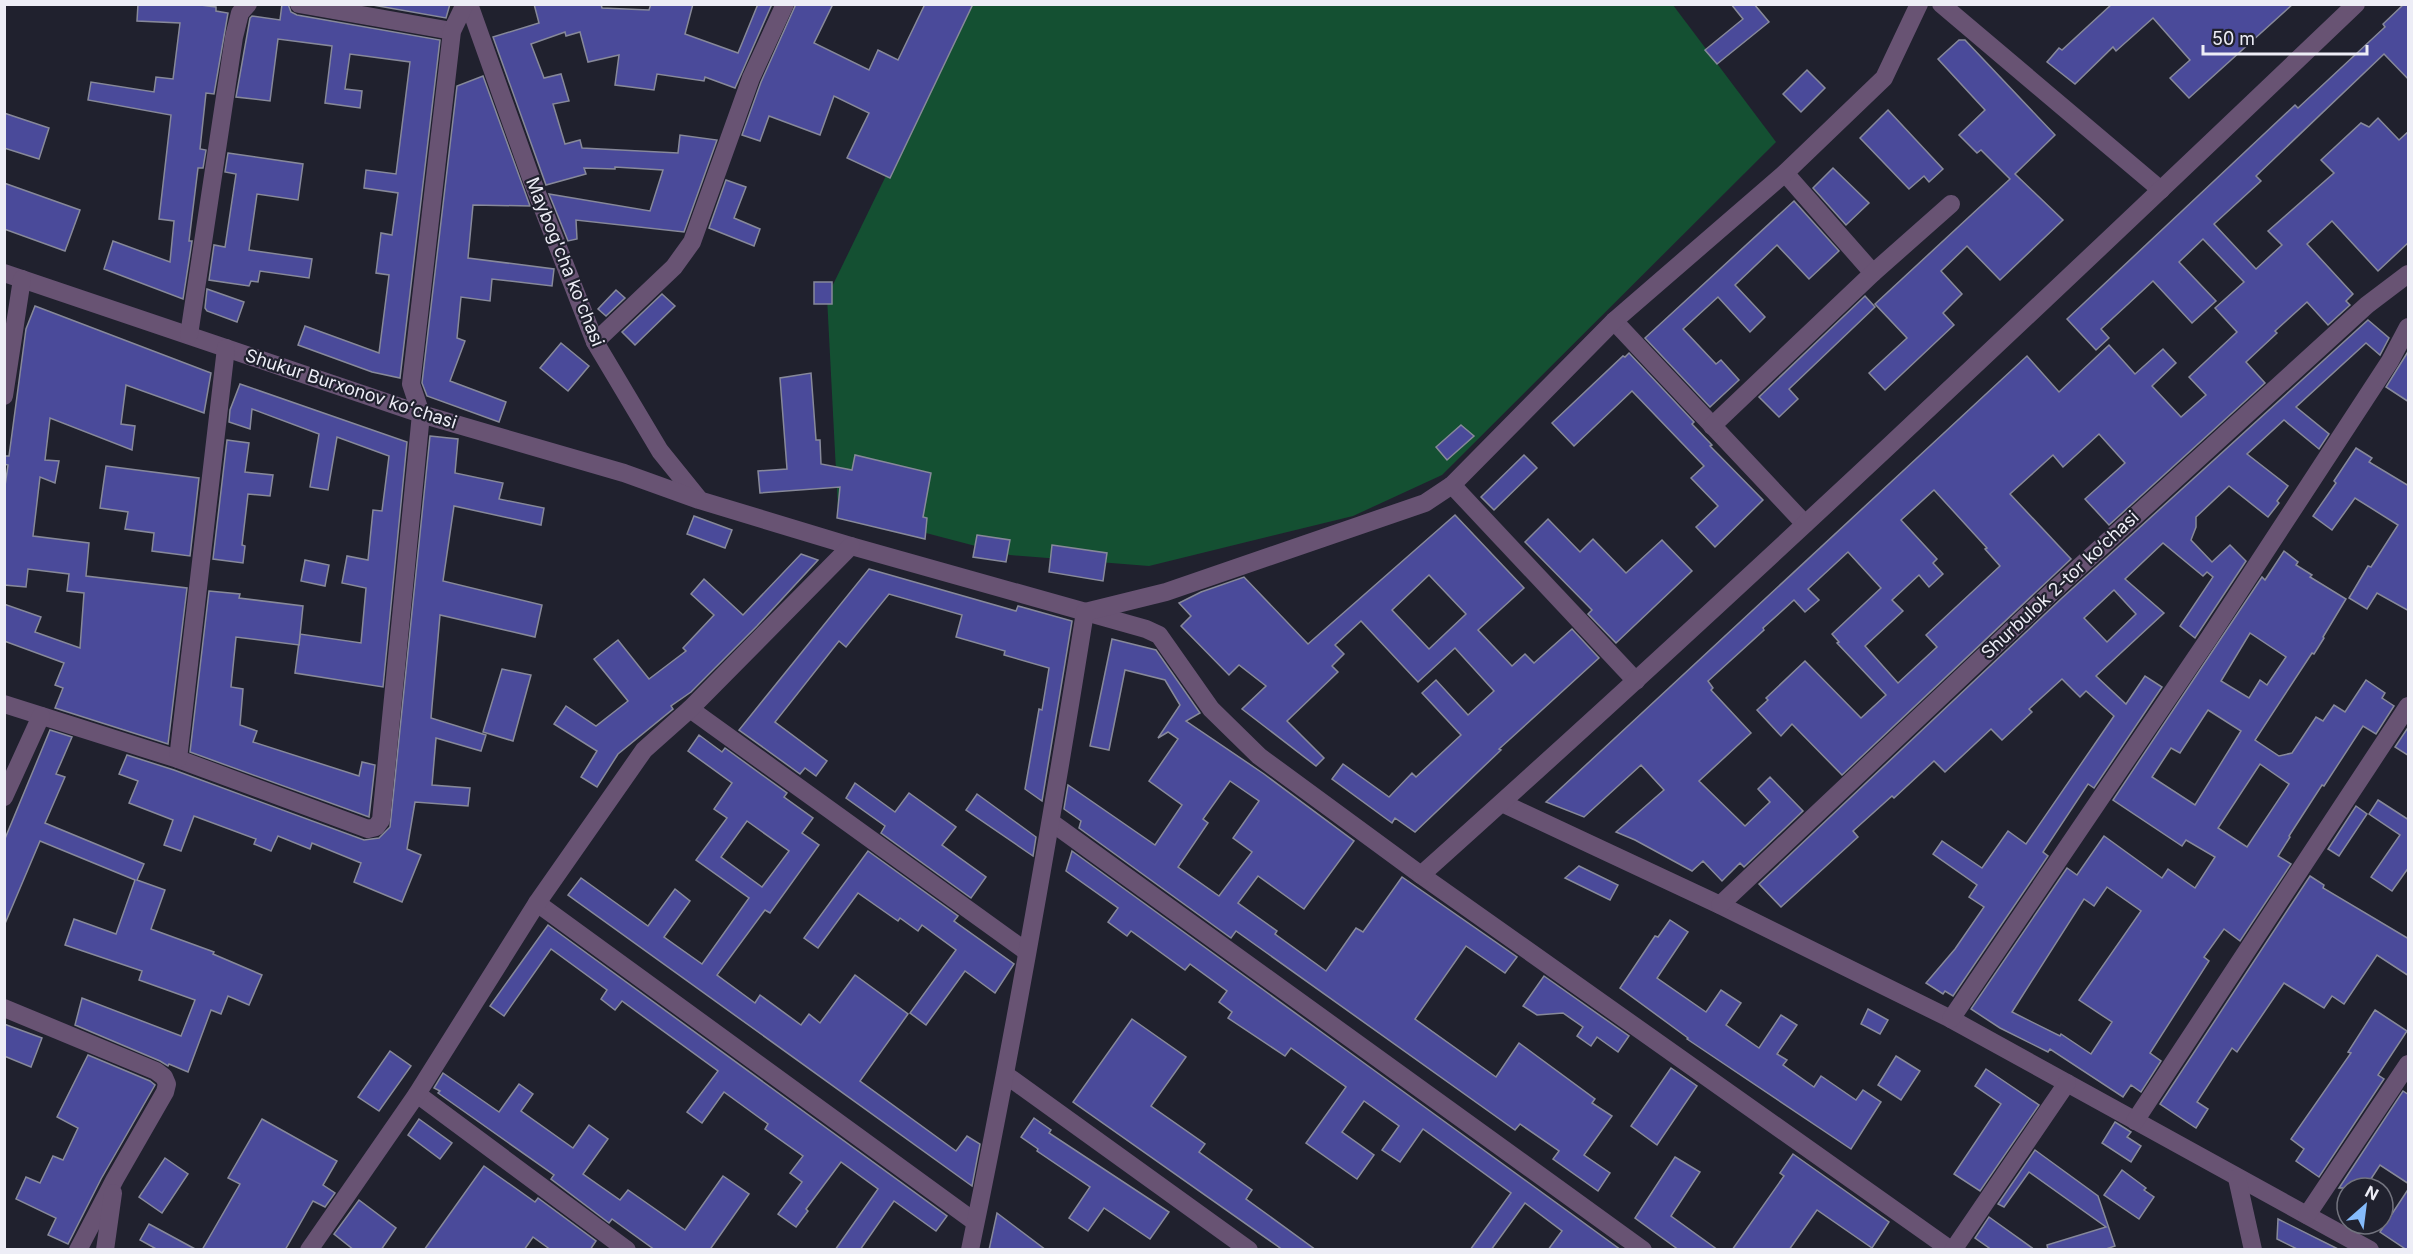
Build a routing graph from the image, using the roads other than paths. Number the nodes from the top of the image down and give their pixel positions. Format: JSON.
{"nodes":[{"id":1,"x":248,"y":4,"type":"edge"},
{"id":2,"x":298,"y":4,"type":"edge"},
{"id":3,"x":467,"y":4,"type":"edge"},
{"id":4,"x":785,"y":4,"type":"edge"},
{"id":5,"x":1919,"y":4,"type":"edge"},
{"id":6,"x":1941,"y":4,"type":"edge"},
{"id":7,"x":2356,"y":4,"type":"edge"},
{"id":8,"x":453,"y":31,"type":"junction"},
{"id":9,"x":1785,"y":173,"type":"junction"},
{"id":10,"x":2161,"y":190,"type":"junction"},
{"id":11,"x":1951,"y":204,"type":"dead end"},
{"id":12,"x":4,"y":273,"type":"edge"},
{"id":13,"x":1873,"y":273,"type":"junction"},
{"id":14,"x":2409,"y":274,"type":"edge"},
{"id":15,"x":22,"y":279,"type":"junction"},
{"id":16,"x":1614,"y":321,"type":"junction"},
{"id":17,"x":2409,"y":327,"type":"edge"},
{"id":18,"x":189,"y":335,"type":"junction"},
{"id":19,"x":595,"y":342,"type":"junction"},
{"id":20,"x":225,"y":348,"type":"junction"},
{"id":21,"x":4,"y":396,"type":"edge"},
{"id":22,"x":421,"y":414,"type":"junction"},
{"id":23,"x":1712,"y":426,"type":"junction"},
{"id":24,"x":1452,"y":485,"type":"junction"},
{"id":25,"x":699,"y":500,"type":"junction"},
{"id":26,"x":1805,"y":524,"type":"junction"},
{"id":27,"x":851,"y":546,"type":"junction"},
{"id":28,"x":1085,"y":612,"type":"junction"},
{"id":29,"x":1636,"y":681,"type":"junction"},
{"id":30,"x":4,"y":704,"type":"edge"},
{"id":31,"x":2409,"y":706,"type":"edge"},
{"id":32,"x":690,"y":709,"type":"junction"},
{"id":33,"x":41,"y":716,"type":"junction"},
{"id":34,"x":178,"y":759,"type":"junction"},
{"id":35,"x":4,"y":797,"type":"edge"},
{"id":36,"x":1502,"y":803,"type":"junction"},
{"id":37,"x":1051,"y":822,"type":"junction"},
{"id":38,"x":1421,"y":875,"type":"junction"},
{"id":39,"x":537,"y":903,"type":"junction"},
{"id":40,"x":1720,"y":905,"type":"junction"},
{"id":41,"x":1027,"y":952,"type":"junction"},
{"id":42,"x":4,"y":1008,"type":"edge"},
{"id":43,"x":1951,"y":1019,"type":"junction"},
{"id":44,"x":2409,"y":1064,"type":"edge"},
{"id":45,"x":1006,"y":1075,"type":"junction"},
{"id":46,"x":2067,"y":1083,"type":"junction"},
{"id":47,"x":417,"y":1094,"type":"junction"},
{"id":48,"x":2135,"y":1121,"type":"junction"},
{"id":49,"x":2237,"y":1178,"type":"junction"},
{"id":50,"x":115,"y":1179,"type":"junction"},
{"id":51,"x":2307,"y":1215,"type":"junction"},
{"id":52,"x":975,"y":1222,"type":"junction"},
{"id":53,"x":78,"y":1250,"type":"edge"},
{"id":54,"x":105,"y":1250,"type":"edge"},
{"id":55,"x":309,"y":1250,"type":"edge"},
{"id":56,"x":627,"y":1250,"type":"edge"},
{"id":57,"x":970,"y":1250,"type":"edge"},
{"id":58,"x":1249,"y":1250,"type":"edge"},
{"id":59,"x":1643,"y":1250,"type":"edge"},
{"id":60,"x":1952,"y":1250,"type":"edge"},
{"id":61,"x":2253,"y":1250,"type":"edge"},
{"id":62,"x":2370,"y":1250,"type":"edge"}],
"edges":[{"from":1,"to":18,"type":"street"},
{"from":2,"to":8,"type":"street"},
{"from":3,"to":8,"type":"street"},
{"from":3,"to":19,"type":"street","name":"Maybog'cha ko'chasi"},
{"from":4,"to":19,"type":"street"},
{"from":5,"to":9,"type":"street"},
{"from":6,"to":10,"type":"street"},
{"from":7,"to":10,"type":"street"},
{"from":8,"to":22,"type":"street"},
{"from":9,"to":13,"type":"street"},
{"from":9,"to":16,"type":"street"},
{"from":10,"to":26,"type":"street"},
{"from":11,"to":13,"type":"street"},
{"from":12,"to":15,"type":"street","name":"Shukur Burxonov koʻchasi"},
{"from":13,"to":23,"type":"street"},
{"from":14,"to":40,"type":"street","name":"Shurbulok 2-tor ko‘chasi"},
{"from":15,"to":18,"type":"street","name":"Shukur Burxonov koʻchasi"},
{"from":15,"to":21,"type":"street"},
{"from":16,"to":23,"type":"street"},
{"from":16,"to":24,"type":"street"},
{"from":17,"to":43,"type":"street"},
{"from":18,"to":20,"type":"street","name":"Shukur Burxonov koʻchasi"},
{"from":19,"to":25,"type":"street","name":"Maybog'cha ko'chasi"},
{"from":20,"to":22,"type":"street","name":"Shukur Burxonov koʻchasi"},
{"from":20,"to":34,"type":"street"},
{"from":22,"to":25,"type":"street","name":"Shukur Burxonov koʻchasi"},
{"from":22,"to":34,"type":"street"},
{"from":23,"to":26,"type":"street"},
{"from":24,"to":28,"type":"street"},
{"from":24,"to":29,"type":"street"},
{"from":25,"to":27,"type":"street","name":"Shukur Burxonov koʻchasi"},
{"from":26,"to":29,"type":"street"},
{"from":27,"to":28,"type":"street","name":"Shukur Burxonov koʻchasi"},
{"from":27,"to":32,"type":"street"},
{"from":28,"to":37,"type":"street"},
{"from":28,"to":38,"type":"street","name":"Shukur Burxonov koʻchasi"},
{"from":29,"to":36,"type":"street"},
{"from":30,"to":33,"type":"street"},
{"from":31,"to":48,"type":"street"},
{"from":32,"to":39,"type":"street"},
{"from":32,"to":41,"type":"street"},
{"from":33,"to":34,"type":"street"},
{"from":33,"to":35,"type":"street"},
{"from":36,"to":38,"type":"street"},
{"from":36,"to":40,"type":"street"},
{"from":37,"to":41,"type":"street"},
{"from":37,"to":59,"type":"street"},
{"from":38,"to":60,"type":"street","name":"Shukur Burxonov koʻchasi"},
{"from":39,"to":47,"type":"street"},
{"from":39,"to":52,"type":"street"},
{"from":40,"to":43,"type":"street"},
{"from":41,"to":45,"type":"street"},
{"from":42,"to":50,"type":"street"},
{"from":43,"to":46,"type":"street"},
{"from":44,"to":51,"type":"street"},
{"from":45,"to":52,"type":"street"},
{"from":45,"to":58,"type":"street"},
{"from":46,"to":48,"type":"street"},
{"from":46,"to":60,"type":"street"},
{"from":47,"to":55,"type":"street"},
{"from":47,"to":56,"type":"street"},
{"from":48,"to":49,"type":"street"},
{"from":49,"to":51,"type":"street"},
{"from":49,"to":61,"type":"street"},
{"from":50,"to":53,"type":"street"},
{"from":50,"to":54,"type":"street"},
{"from":51,"to":62,"type":"street"},
{"from":52,"to":57,"type":"street"}]}
